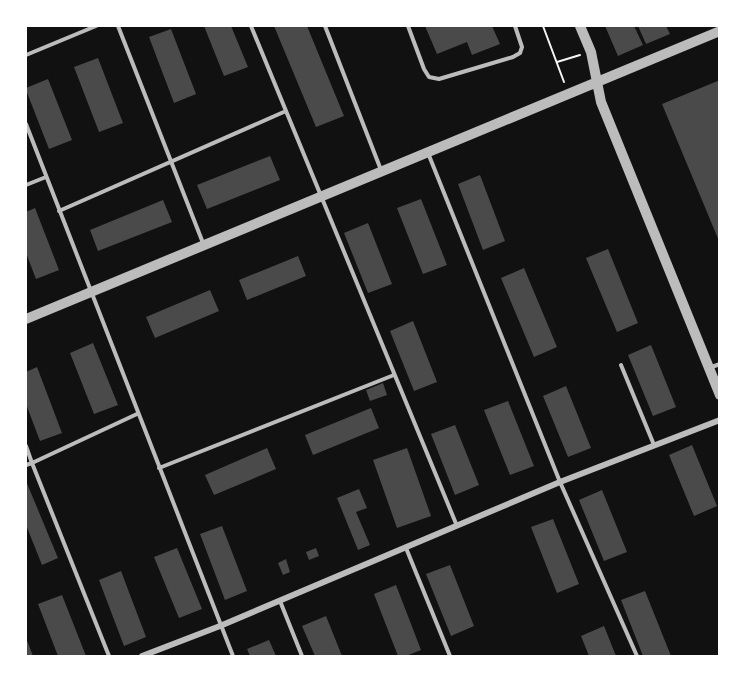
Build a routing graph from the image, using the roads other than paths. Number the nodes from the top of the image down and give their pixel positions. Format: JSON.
{"nodes":[{"id":1,"x":96,"y":26,"type":"edge"},
{"id":2,"x":118,"y":26,"type":"edge"},
{"id":3,"x":251,"y":26,"type":"edge"},
{"id":4,"x":325,"y":26,"type":"edge"},
{"id":5,"x":408,"y":26,"type":"edge"},
{"id":6,"x":515,"y":26,"type":"edge"},
{"id":7,"x":580,"y":26,"type":"edge"},
{"id":8,"x":720,"y":31,"type":"edge"},
{"id":9,"x":26,"y":55,"type":"edge"},
{"id":10,"x":597,"y":82,"type":"junction"},
{"id":11,"x":286,"y":111,"type":"junction"},
{"id":12,"x":26,"y":124,"type":"edge"},
{"id":13,"x":428,"y":152,"type":"junction"},
{"id":14,"x":172,"y":161,"type":"junction"},
{"id":15,"x":381,"y":171,"type":"junction"},
{"id":16,"x":46,"y":177,"type":"junction"},
{"id":17,"x":26,"y":185,"type":"edge"},
{"id":18,"x":321,"y":195,"type":"junction"},
{"id":19,"x":59,"y":211,"type":"junction"},
{"id":20,"x":204,"y":245,"type":"junction"},
{"id":21,"x":90,"y":293,"type":"junction"},
{"id":22,"x":26,"y":319,"type":"edge"},
{"id":23,"x":621,"y":365,"type":"dead end"},
{"id":24,"x":714,"y":366,"type":"edge"},
{"id":25,"x":394,"y":375,"type":"junction"},
{"id":26,"x":720,"y":395,"type":"edge"},
{"id":27,"x":138,"y":414,"type":"junction"},
{"id":28,"x":720,"y":420,"type":"edge"},
{"id":29,"x":654,"y":445,"type":"junction"},
{"id":30,"x":26,"y":446,"type":"edge"},
{"id":31,"x":32,"y":463,"type":"junction"},
{"id":32,"x":26,"y":465,"type":"edge"},
{"id":33,"x":159,"y":468,"type":"junction"},
{"id":34,"x":560,"y":482,"type":"junction"},
{"id":35,"x":457,"y":526,"type":"junction"},
{"id":36,"x":405,"y":548,"type":"junction"},
{"id":37,"x":280,"y":600,"type":"junction"},
{"id":38,"x":220,"y":626,"type":"junction"},
{"id":39,"x":109,"y":657,"type":"edge"},
{"id":40,"x":142,"y":657,"type":"edge"},
{"id":41,"x":233,"y":657,"type":"edge"},
{"id":42,"x":302,"y":657,"type":"edge"},
{"id":43,"x":450,"y":657,"type":"edge"},
{"id":44,"x":637,"y":657,"type":"edge"}],
"edges":[{"from":1,"to":9,"type":"lane"},
{"from":2,"to":14,"type":"lane"},
{"from":3,"to":11,"type":"lane"},
{"from":4,"to":15,"type":"lane"},
{"from":5,"to":6,"type":"lane"},
{"from":7,"to":10,"type":"street"},
{"from":8,"to":10,"type":"street"},
{"from":10,"to":13,"type":"street"},
{"from":10,"to":24,"type":"street"},
{"from":11,"to":14,"type":"lane"},
{"from":11,"to":18,"type":"lane"},
{"from":12,"to":16,"type":"lane"},
{"from":13,"to":15,"type":"street"},
{"from":13,"to":34,"type":"lane"},
{"from":14,"to":19,"type":"lane"},
{"from":14,"to":20,"type":"lane"},
{"from":15,"to":18,"type":"street"},
{"from":16,"to":17,"type":"lane"},
{"from":16,"to":19,"type":"lane"},
{"from":18,"to":20,"type":"street"},
{"from":18,"to":25,"type":"lane"},
{"from":19,"to":21,"type":"lane"},
{"from":20,"to":21,"type":"street"},
{"from":21,"to":22,"type":"street"},
{"from":21,"to":27,"type":"lane"},
{"from":23,"to":29,"type":"lane"},
{"from":24,"to":26,"type":"street"},
{"from":25,"to":33,"type":"lane"},
{"from":25,"to":35,"type":"lane"},
{"from":27,"to":31,"type":"lane"},
{"from":27,"to":33,"type":"lane"},
{"from":28,"to":29,"type":"street"},
{"from":29,"to":34,"type":"street"},
{"from":30,"to":31,"type":"lane"},
{"from":31,"to":32,"type":"lane"},
{"from":31,"to":39,"type":"lane"},
{"from":33,"to":38,"type":"lane"},
{"from":34,"to":35,"type":"street"},
{"from":34,"to":44,"type":"lane"},
{"from":35,"to":36,"type":"street"},
{"from":36,"to":37,"type":"street"},
{"from":36,"to":43,"type":"lane"},
{"from":37,"to":38,"type":"street"},
{"from":37,"to":42,"type":"lane"},
{"from":38,"to":40,"type":"street"},
{"from":38,"to":41,"type":"lane"}]}
